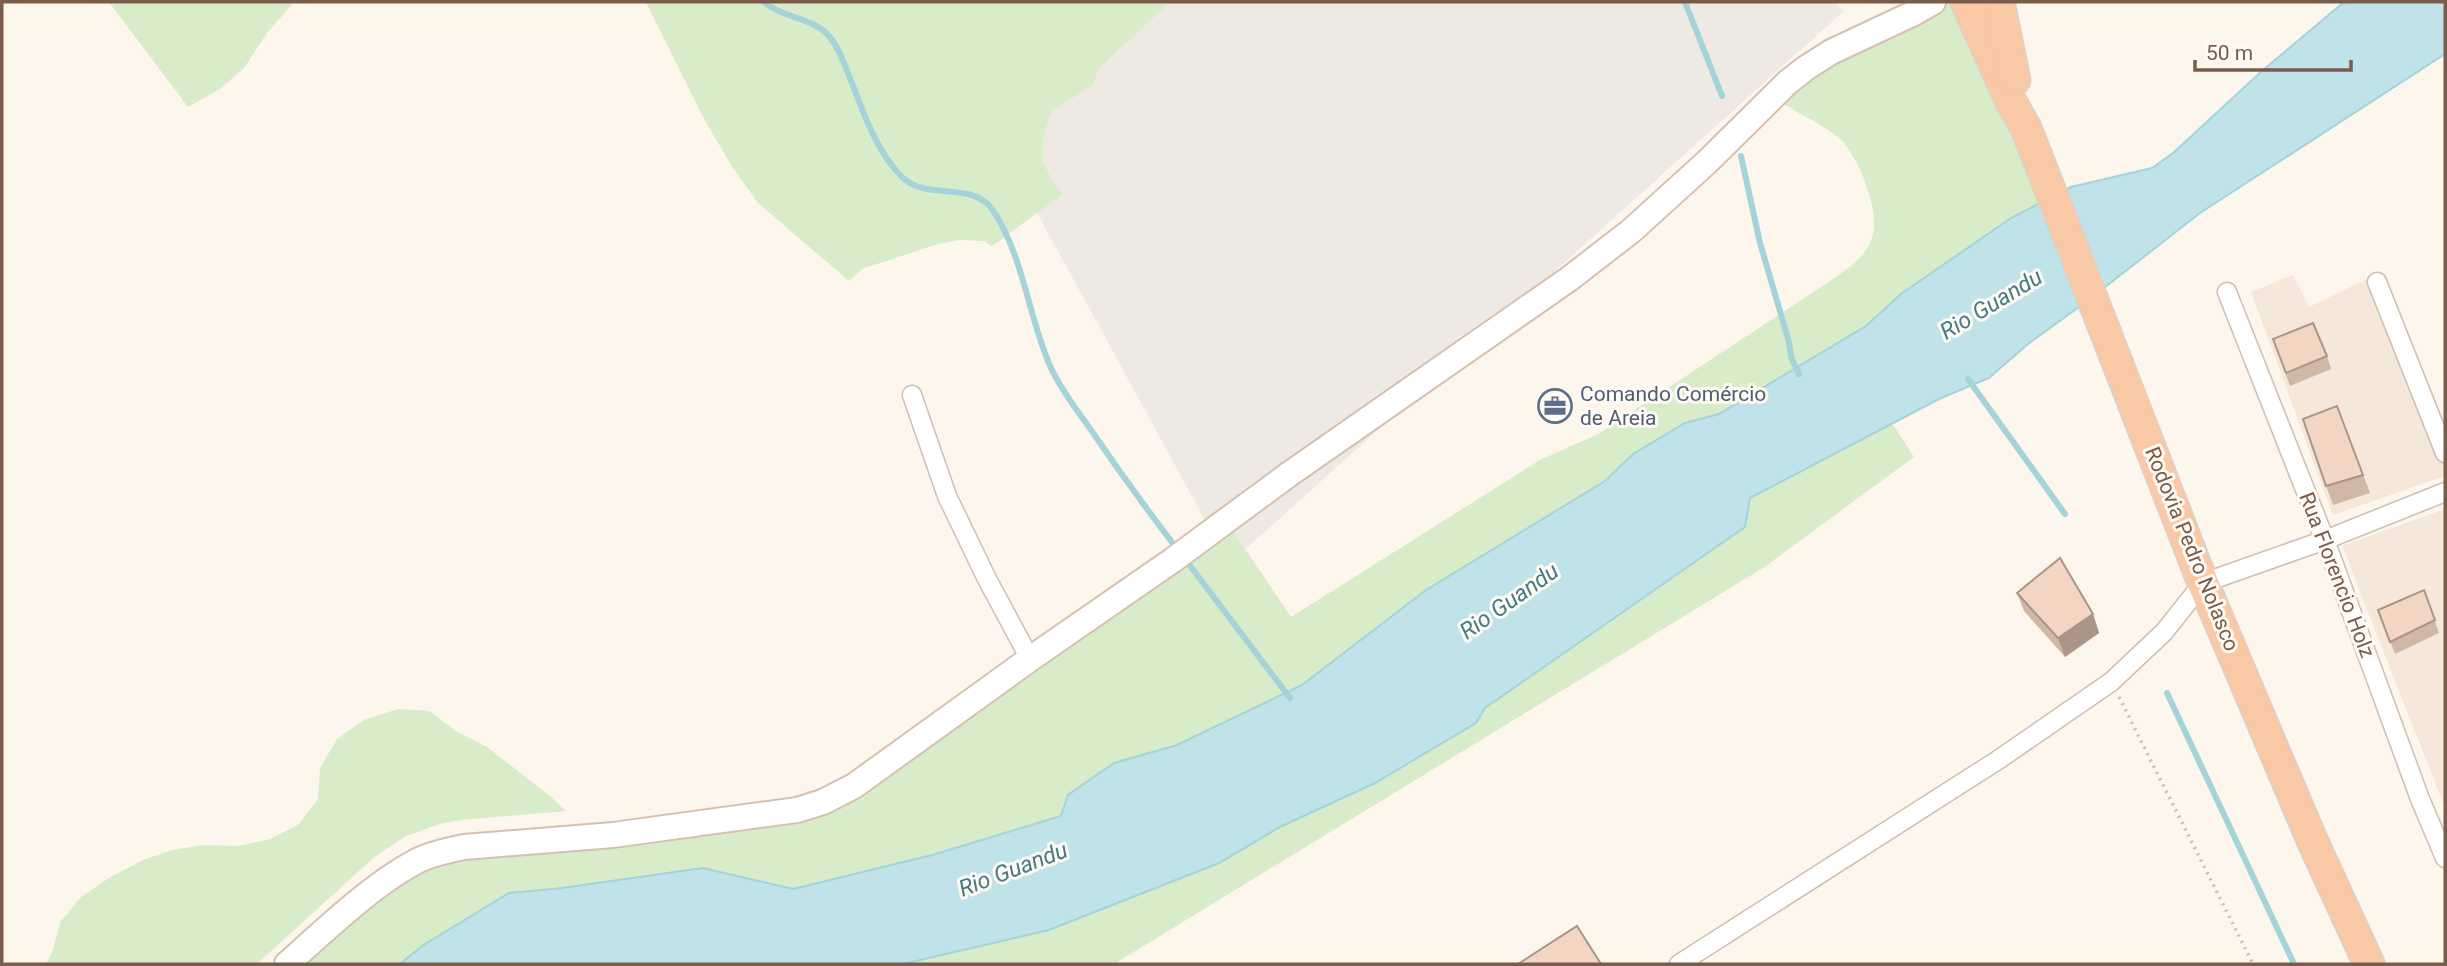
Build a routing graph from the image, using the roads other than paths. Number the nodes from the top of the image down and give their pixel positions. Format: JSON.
{"nodes":[{"id":1,"x":1905,"y":2,"type":"edge"},
{"id":2,"x":1933,"y":2,"type":"edge"},
{"id":3,"x":1966,"y":2,"type":"edge"},
{"id":4,"x":1999,"y":2,"type":"edge"},
{"id":5,"x":1875,"y":32,"type":"junction"},
{"id":6,"x":2028,"y":134,"type":"junction"},
{"id":7,"x":2377,"y":282,"type":"dead end"},
{"id":8,"x":2227,"y":292,"type":"dead end"},
{"id":9,"x":912,"y":395,"type":"dead end"},
{"id":10,"x":2445,"y":453,"type":"edge"},
{"id":11,"x":2445,"y":492,"type":"edge"},
{"id":12,"x":2325,"y":540,"type":"junction"},
{"id":13,"x":2203,"y":583,"type":"junction"},
{"id":14,"x":1030,"y":659,"type":"junction"},
{"id":15,"x":2445,"y":859,"type":"edge"},
{"id":16,"x":287,"y":964,"type":"edge"},
{"id":17,"x":1679,"y":964,"type":"edge"},
{"id":18,"x":2369,"y":964,"type":"edge"}],
"edges":[{"from":1,"to":5,"type":"main road"},
{"from":2,"to":5,"type":"main road"},
{"from":3,"to":6,"type":"highway","name":"Rodovia Pedro Nolasco"},
{"from":4,"to":6,"type":"highway","name":"Rodovia Pedro Nolasco"},
{"from":5,"to":14,"type":"main road"},
{"from":6,"to":13,"type":"highway","name":"Rodovia Pedro Nolasco"},
{"from":7,"to":10,"type":"street"},
{"from":8,"to":12,"type":"street","name":"Rua Florencio Holz"},
{"from":9,"to":14,"type":"street"},
{"from":11,"to":12,"type":"street"},
{"from":12,"to":13,"type":"street"},
{"from":12,"to":15,"type":"street","name":"Rua Florencio Holz"},
{"from":13,"to":17,"type":"street"},
{"from":13,"to":18,"type":"highway","name":"Rodovia Pedro Nolasco"},
{"from":14,"to":16,"type":"main road"}]}
